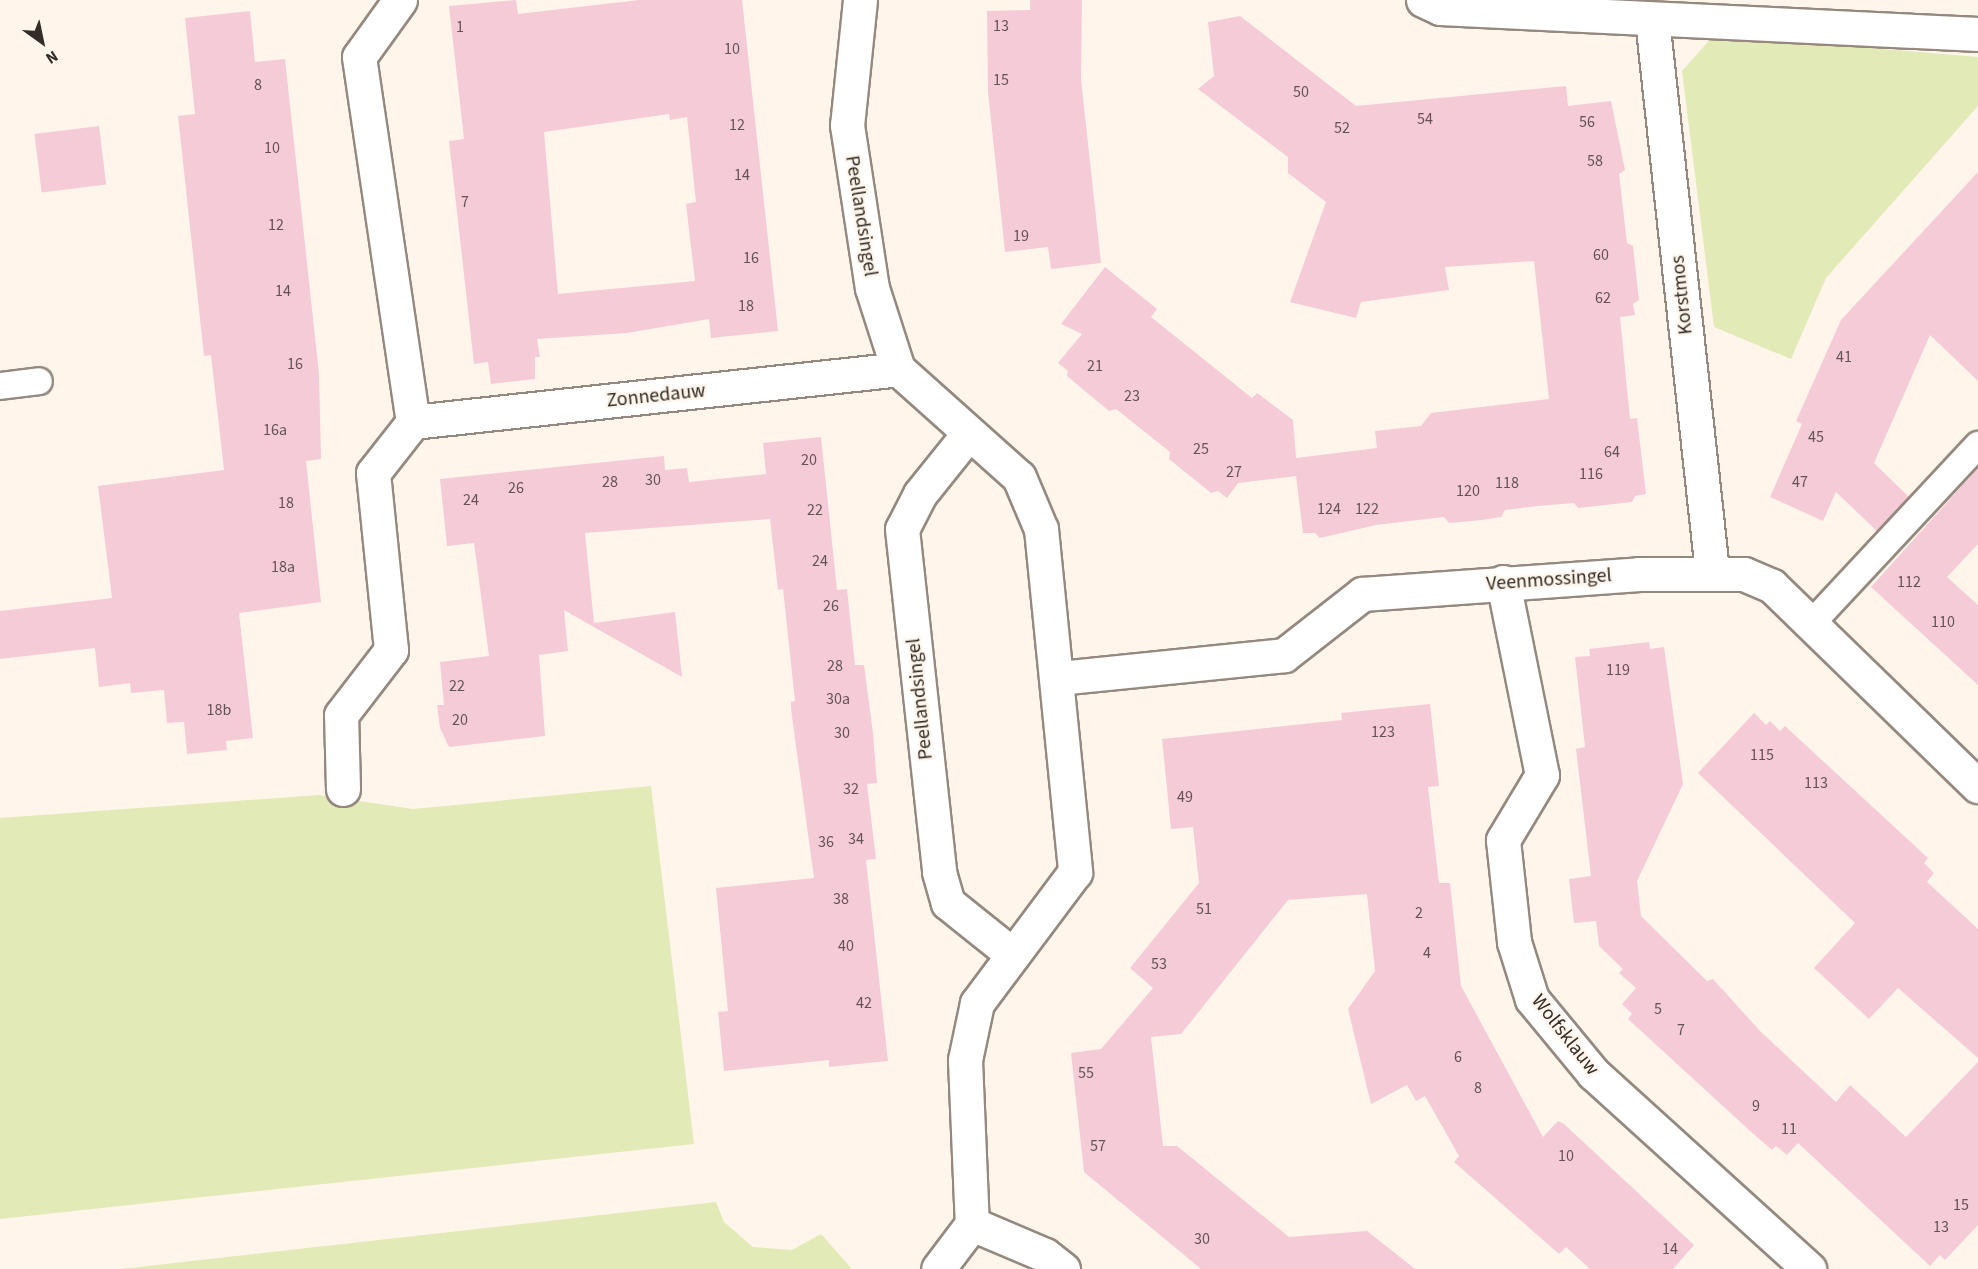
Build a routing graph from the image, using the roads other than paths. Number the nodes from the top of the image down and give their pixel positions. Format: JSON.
{"nodes":[{"id":1,"x":400,"y":0,"type":"edge"},
{"id":2,"x":860,"y":0,"type":"edge"},
{"id":3,"x":1423,"y":0,"type":"edge"},
{"id":4,"x":1853,"y":12,"type":"edge"},
{"id":5,"x":1652,"y":19,"type":"junction"},
{"id":6,"x":1978,"y":34,"type":"edge"},
{"id":7,"x":898,"y":369,"type":"junction"},
{"id":8,"x":39,"y":381,"type":"dead end"},
{"id":9,"x":0,"y":386,"type":"edge"},
{"id":10,"x":413,"y":422,"type":"junction"},
{"id":11,"x":969,"y":433,"type":"junction"},
{"id":12,"x":1978,"y":445,"type":"edge"},
{"id":13,"x":1712,"y":572,"type":"junction"},
{"id":14,"x":1503,"y":582,"type":"junction"},
{"id":15,"x":1811,"y":624,"type":"junction"},
{"id":16,"x":1059,"y":678,"type":"junction"},
{"id":17,"x":1978,"y":786,"type":"edge"},
{"id":18,"x":343,"y":789,"type":"dead end"},
{"id":19,"x":1013,"y":955,"type":"junction"},
{"id":20,"x":972,"y":1224,"type":"junction"},
{"id":21,"x":938,"y":1269,"type":"edge"},
{"id":22,"x":1063,"y":1269,"type":"edge"},
{"id":23,"x":1809,"y":1269,"type":"edge"}],
"edges":[{"from":1,"to":10,"type":"street"},
{"from":2,"to":7,"type":"street","name":"Peellandsingel"},
{"from":3,"to":5,"type":"street"},
{"from":4,"to":5,"type":"street"},
{"from":4,"to":6,"type":"street"},
{"from":5,"to":13,"type":"street","name":"Korstmos"},
{"from":7,"to":10,"type":"street","name":"Zonnedauw"},
{"from":7,"to":11,"type":"street"},
{"from":8,"to":9,"type":"lane"},
{"from":10,"to":18,"type":"street"},
{"from":11,"to":16,"type":"street"},
{"from":11,"to":19,"type":"street","name":"Peellandsingel"},
{"from":12,"to":15,"type":"lane"},
{"from":13,"to":14,"type":"street","name":"Veenmossingel"},
{"from":13,"to":15,"type":"street","name":"Veenmossingel"},
{"from":14,"to":16,"type":"street","name":"Veenmossingel"},
{"from":14,"to":23,"type":"street","name":"Wolfsklauw"},
{"from":15,"to":17,"type":"street","name":"Veenmossingel"},
{"from":16,"to":19,"type":"street"},
{"from":19,"to":20,"type":"street"},
{"from":20,"to":21,"type":"street"},
{"from":20,"to":22,"type":"street"}]}
